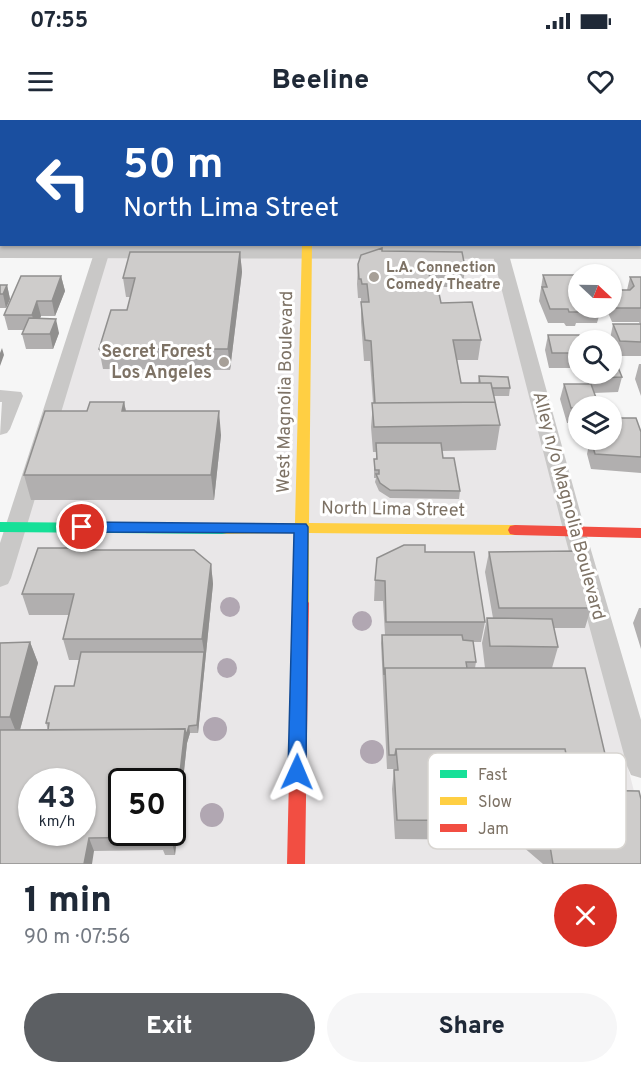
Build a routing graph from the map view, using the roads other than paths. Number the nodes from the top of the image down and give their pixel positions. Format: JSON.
{"nodes":[{"id":1,"x":307,"y":247,"type":"edge"},
{"id":2,"x":104,"y":248,"type":"edge"},
{"id":3,"x":499,"y":248,"type":"edge"},
{"id":4,"x":0,"y":251,"type":"edge"},
{"id":5,"x":641,"y":252,"type":"edge"},
{"id":6,"x":0,"y":396,"type":"edge"},
{"id":7,"x":0,"y":429,"type":"edge"},
{"id":8,"x":8,"y":527,"type":"edge"},
{"id":9,"x":301,"y":527,"type":"junction"},
{"id":10,"x":574,"y":532,"type":"junction"},
{"id":11,"x":641,"y":533,"type":"edge"},
{"id":12,"x":0,"y":578,"type":"edge"},
{"id":13,"x":641,"y":766,"type":"edge"},
{"id":14,"x":296,"y":864,"type":"edge"}],
"edges":[{"from":1,"to":2,"type":"street"},
{"from":1,"to":3,"type":"street"},
{"from":1,"to":9,"type":"main road","name":"West Magnolia Boulevard"},
{"from":2,"to":4,"type":"street"},
{"from":2,"to":8,"type":"lane"},
{"from":3,"to":5,"type":"street"},
{"from":3,"to":10,"type":"lane","name":"Alley n/o Magnolia Boulevard"},
{"from":6,"to":7,"type":"lane"},
{"from":8,"to":9,"type":"main road","name":"North Lima Street"},
{"from":8,"to":12,"type":"lane"},
{"from":9,"to":10,"type":"main road","name":"North Lima Street"},
{"from":9,"to":14,"type":"main road","name":"West Magnolia Boulevard"},
{"from":10,"to":11,"type":"main road","name":"North Lima Street"},
{"from":10,"to":13,"type":"lane","name":"Alley n/o Magnolia Boulevard"}]}
